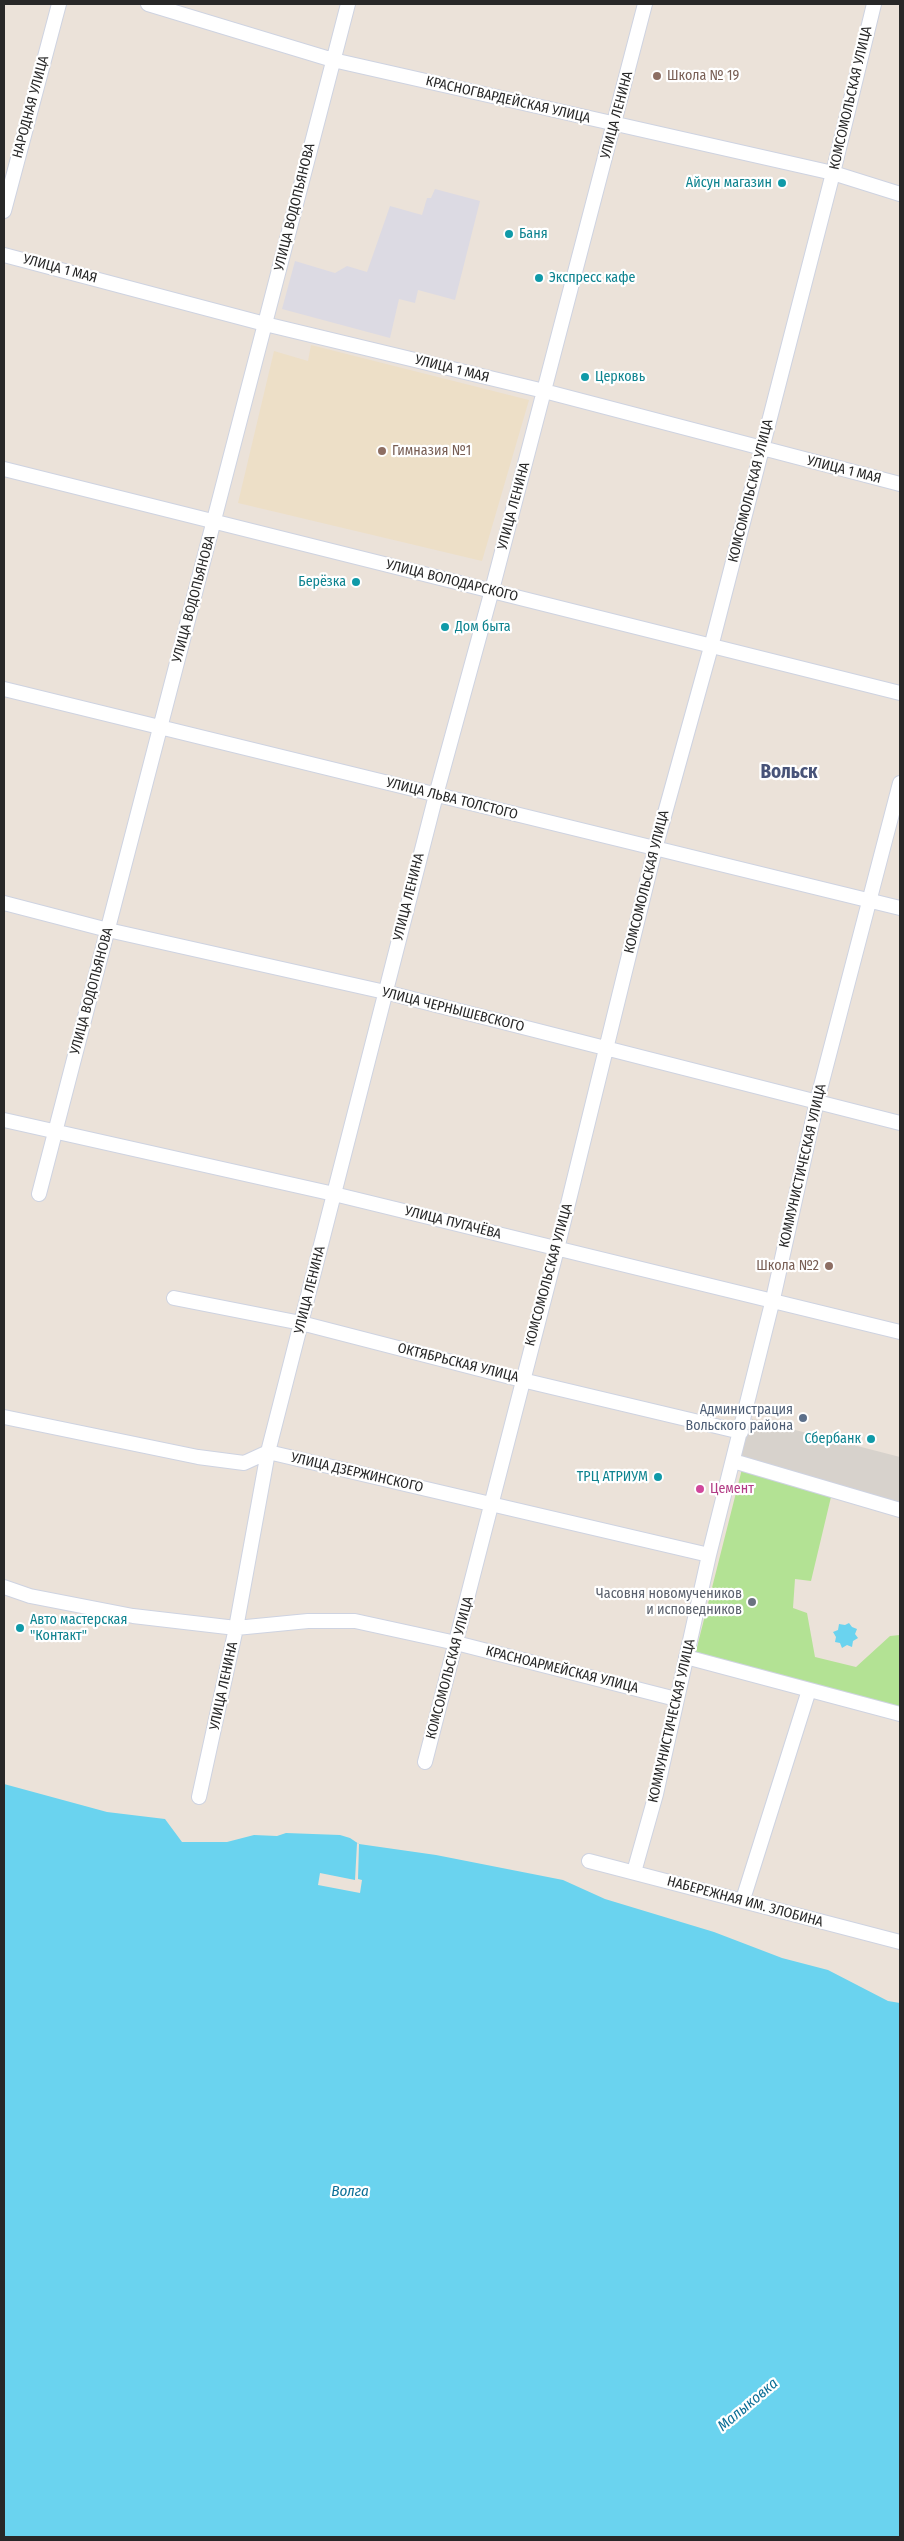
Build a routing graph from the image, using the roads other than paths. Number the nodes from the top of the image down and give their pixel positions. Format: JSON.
{"nodes":[{"id":1,"x":59,"y":4,"type":"edge"},
{"id":2,"x":148,"y":4,"type":"edge"},
{"id":3,"x":348,"y":4,"type":"edge"},
{"id":4,"x":645,"y":4,"type":"edge"},
{"id":5,"x":874,"y":4,"type":"edge"},
{"id":6,"x":333,"y":60,"type":"junction"},
{"id":7,"x":614,"y":124,"type":"junction"},
{"id":8,"x":833,"y":174,"type":"junction"},
{"id":9,"x":900,"y":194,"type":"edge"},
{"id":10,"x":4,"y":211,"type":"edge"},
{"id":11,"x":4,"y":254,"type":"edge"},
{"id":12,"x":265,"y":324,"type":"junction"},
{"id":13,"x":544,"y":391,"type":"junction"},
{"id":14,"x":762,"y":449,"type":"junction"},
{"id":15,"x":4,"y":469,"type":"edge"},
{"id":16,"x":900,"y":484,"type":"edge"},
{"id":17,"x":214,"y":522,"type":"junction"},
{"id":18,"x":492,"y":590,"type":"junction"},
{"id":19,"x":711,"y":647,"type":"junction"},
{"id":20,"x":4,"y":689,"type":"edge"},
{"id":21,"x":900,"y":693,"type":"edge"},
{"id":22,"x":161,"y":728,"type":"junction"},
{"id":23,"x":900,"y":782,"type":"edge"},
{"id":24,"x":436,"y":795,"type":"junction"},
{"id":25,"x":655,"y":849,"type":"junction"},
{"id":26,"x":870,"y":901,"type":"junction"},
{"id":27,"x":4,"y":903,"type":"edge"},
{"id":28,"x":900,"y":908,"type":"edge"},
{"id":29,"x":108,"y":930,"type":"junction"},
{"id":30,"x":384,"y":992,"type":"junction"},
{"id":31,"x":605,"y":1050,"type":"junction"},
{"id":32,"x":817,"y":1102,"type":"junction"},
{"id":33,"x":4,"y":1120,"type":"edge"},
{"id":34,"x":900,"y":1123,"type":"edge"},
{"id":35,"x":54,"y":1133,"type":"junction"},
{"id":36,"x":39,"y":1194,"type":"dead end"},
{"id":37,"x":334,"y":1194,"type":"junction"},
{"id":38,"x":557,"y":1249,"type":"junction"},
{"id":39,"x":174,"y":1298,"type":"dead end"},
{"id":40,"x":773,"y":1299,"type":"junction"},
{"id":41,"x":301,"y":1324,"type":"junction"},
{"id":42,"x":900,"y":1332,"type":"edge"},
{"id":43,"x":522,"y":1380,"type":"junction"},
{"id":44,"x":4,"y":1417,"type":"edge"},
{"id":45,"x":741,"y":1432,"type":"junction"},
{"id":46,"x":268,"y":1452,"type":"junction"},
{"id":47,"x":733,"y":1461,"type":"junction"},
{"id":48,"x":493,"y":1504,"type":"junction"},
{"id":49,"x":900,"y":1510,"type":"edge"},
{"id":50,"x":710,"y":1555,"type":"junction"},
{"id":51,"x":4,"y":1587,"type":"edge"},
{"id":52,"x":236,"y":1628,"type":"junction"},
{"id":53,"x":456,"y":1643,"type":"junction"},
{"id":54,"x":686,"y":1657,"type":"junction"},
{"id":55,"x":809,"y":1690,"type":"junction"},
{"id":56,"x":676,"y":1700,"type":"junction"},
{"id":57,"x":900,"y":1714,"type":"edge"},
{"id":58,"x":425,"y":1762,"type":"dead end"},
{"id":59,"x":199,"y":1797,"type":"dead end"},
{"id":60,"x":589,"y":1861,"type":"dead end"},
{"id":61,"x":634,"y":1872,"type":"junction"},
{"id":62,"x":745,"y":1893,"type":"dead end"},
{"id":63,"x":900,"y":1942,"type":"edge"}],
"edges":[{"from":1,"to":10,"type":"street","name":"НАРОДНАЯ УЛИЦА"},
{"from":2,"to":6,"type":"street","name":"КРАСНОГВАРДЕЙСКАЯ УЛИЦА"},
{"from":3,"to":6,"type":"street","name":"УЛИЦА ВОДОПЬЯНОВА"},
{"from":4,"to":7,"type":"street","name":"УЛИЦА ЛЕНИНА"},
{"from":5,"to":8,"type":"street","name":"КОМСОМОЛЬСКАЯ УЛИЦА"},
{"from":6,"to":7,"type":"street","name":"КРАСНОГВАРДЕЙСКАЯ УЛИЦА"},
{"from":6,"to":12,"type":"street","name":"УЛИЦА ВОДОПЬЯНОВА"},
{"from":7,"to":8,"type":"street","name":"КРАСНОГВАРДЕЙСКАЯ УЛИЦА"},
{"from":7,"to":13,"type":"street","name":"УЛИЦА ЛЕНИНА"},
{"from":8,"to":9,"type":"street","name":"КРАСНОГВАРДЕЙСКАЯ УЛИЦА"},
{"from":8,"to":14,"type":"street","name":"КОМСОМОЛЬСКАЯ УЛИЦА"},
{"from":11,"to":12,"type":"street","name":"УЛИЦА 1 МАЯ"},
{"from":12,"to":13,"type":"street","name":"УЛИЦА 1 МАЯ"},
{"from":12,"to":17,"type":"street","name":"УЛИЦА ВОДОПЬЯНОВА"},
{"from":13,"to":14,"type":"street","name":"УЛИЦА 1 МАЯ"},
{"from":13,"to":18,"type":"street","name":"УЛИЦА ЛЕНИНА"},
{"from":14,"to":16,"type":"street","name":"УЛИЦА 1 МАЯ"},
{"from":14,"to":19,"type":"street","name":"КОМСОМОЛЬСКАЯ УЛИЦА"},
{"from":15,"to":17,"type":"street","name":"УЛИЦА ВОЛОДАРСКОГО"},
{"from":17,"to":18,"type":"street","name":"УЛИЦА ВОЛОДАРСКОГО"},
{"from":17,"to":22,"type":"street","name":"УЛИЦА ВОДОПЬЯНОВА"},
{"from":18,"to":19,"type":"street","name":"УЛИЦА ВОЛОДАРСКОГО"},
{"from":18,"to":24,"type":"street","name":"УЛИЦА ЛЕНИНА"},
{"from":19,"to":21,"type":"street","name":"УЛИЦА ВОЛОДАРСКОГО"},
{"from":19,"to":25,"type":"street","name":"КОМСОМОЛЬСКАЯ УЛИЦА"},
{"from":20,"to":22,"type":"street","name":"УЛИЦА ЛЬВА ТОЛСТОГО"},
{"from":22,"to":24,"type":"street","name":"УЛИЦА ЛЬВА ТОЛСТОГО"},
{"from":22,"to":29,"type":"street","name":"УЛИЦА ВОДОПЬЯНОВА"},
{"from":23,"to":26,"type":"street","name":"КОММУНИСТИЧЕСКАЯ УЛИЦА"},
{"from":24,"to":25,"type":"street","name":"УЛИЦА ЛЬВА ТОЛСТОГО"},
{"from":24,"to":30,"type":"street","name":"УЛИЦА ЛЕНИНА"},
{"from":25,"to":26,"type":"street","name":"УЛИЦА ЛЬВА ТОЛСТОГО"},
{"from":25,"to":31,"type":"street","name":"КОМСОМОЛЬСКАЯ УЛИЦА"},
{"from":26,"to":28,"type":"street","name":"УЛИЦА ЛЬВА ТОЛСТОГО"},
{"from":26,"to":32,"type":"street","name":"КОММУНИСТИЧЕСКАЯ УЛИЦА"},
{"from":27,"to":29,"type":"street","name":"УЛИЦА ЧЕРНЫШЕВСКОГО"},
{"from":29,"to":30,"type":"street","name":"УЛИЦА ЧЕРНЫШЕВСКОГО"},
{"from":29,"to":35,"type":"street","name":"УЛИЦА ВОДОПЬЯНОВА"},
{"from":30,"to":31,"type":"street","name":"УЛИЦА ЧЕРНЫШЕВСКОГО"},
{"from":30,"to":37,"type":"street","name":"УЛИЦА ЛЕНИНА"},
{"from":31,"to":32,"type":"street","name":"УЛИЦА ЧЕРНЫШЕВСКОГО"},
{"from":31,"to":38,"type":"street","name":"КОМСОМОЛЬСКАЯ УЛИЦА"},
{"from":32,"to":34,"type":"street","name":"УЛИЦА ЧЕРНЫШЕВСКОГО"},
{"from":32,"to":40,"type":"street","name":"КОММУНИСТИЧЕСКАЯ УЛИЦА"},
{"from":33,"to":35,"type":"street","name":"УЛИЦА ПУГАЧЁВА"},
{"from":35,"to":36,"type":"street","name":"УЛИЦА ВОДОПЬЯНОВА"},
{"from":35,"to":37,"type":"street","name":"УЛИЦА ПУГАЧЁВА"},
{"from":37,"to":38,"type":"street","name":"УЛИЦА ПУГАЧЁВА"},
{"from":37,"to":41,"type":"street","name":"УЛИЦА ЛЕНИНА"},
{"from":38,"to":40,"type":"street","name":"УЛИЦА ПУГАЧЁВА"},
{"from":38,"to":43,"type":"street","name":"КОМСОМОЛЬСКАЯ УЛИЦА"},
{"from":39,"to":41,"type":"street","name":"ОКТЯБРЬСКАЯ УЛИЦА"},
{"from":40,"to":42,"type":"street","name":"УЛИЦА ПУГАЧЁВА"},
{"from":40,"to":45,"type":"street","name":"КОММУНИСТИЧЕСКАЯ УЛИЦА"},
{"from":41,"to":43,"type":"street","name":"ОКТЯБРЬСКАЯ УЛИЦА"},
{"from":41,"to":46,"type":"street","name":"УЛИЦА ЛЕНИНА"},
{"from":43,"to":45,"type":"street","name":"ОКТЯБРЬСКАЯ УЛИЦА"},
{"from":43,"to":48,"type":"street","name":"КОМСОМОЛЬСКАЯ УЛИЦА"},
{"from":44,"to":46,"type":"street"},
{"from":45,"to":47,"type":"street","name":"КОММУНИСТИЧЕСКАЯ УЛИЦА"},
{"from":46,"to":48,"type":"street","name":"УЛИЦА ДЗЕРЖИНСКОГО"},
{"from":46,"to":52,"type":"street","name":"УЛИЦА ЛЕНИНА"},
{"from":47,"to":49,"type":"street"},
{"from":47,"to":50,"type":"street","name":"КОММУНИСТИЧЕСКАЯ УЛИЦА"},
{"from":48,"to":50,"type":"street","name":"УЛИЦА ДЗЕРЖИНСКОГО"},
{"from":48,"to":53,"type":"street","name":"КОМСОМОЛЬСКАЯ УЛИЦА"},
{"from":50,"to":54,"type":"street","name":"КОММУНИСТИЧЕСКАЯ УЛИЦА"},
{"from":51,"to":52,"type":"street","name":"КРАСНОАРМЕЙСКАЯ УЛИЦА"},
{"from":52,"to":53,"type":"street","name":"КРАСНОАРМЕЙСКАЯ УЛИЦА"},
{"from":52,"to":59,"type":"street","name":"УЛИЦА ЛЕНИНА"},
{"from":53,"to":56,"type":"street","name":"КРАСНОАРМЕЙСКАЯ УЛИЦА"},
{"from":53,"to":58,"type":"street","name":"КОМСОМОЛЬСКАЯ УЛИЦА"},
{"from":54,"to":55,"type":"street"},
{"from":54,"to":56,"type":"street","name":"КОММУНИСТИЧЕСКАЯ УЛИЦА"},
{"from":55,"to":57,"type":"street"},
{"from":55,"to":62,"type":"street"},
{"from":56,"to":61,"type":"street","name":"КОММУНИСТИЧЕСКАЯ УЛИЦА"},
{"from":60,"to":61,"type":"street","name":"НАБЕРЕЖНАЯ ИМ. ЗЛОБИНА"},
{"from":61,"to":63,"type":"street","name":"НАБЕРЕЖНАЯ ИМ. ЗЛОБИНА"}]}
